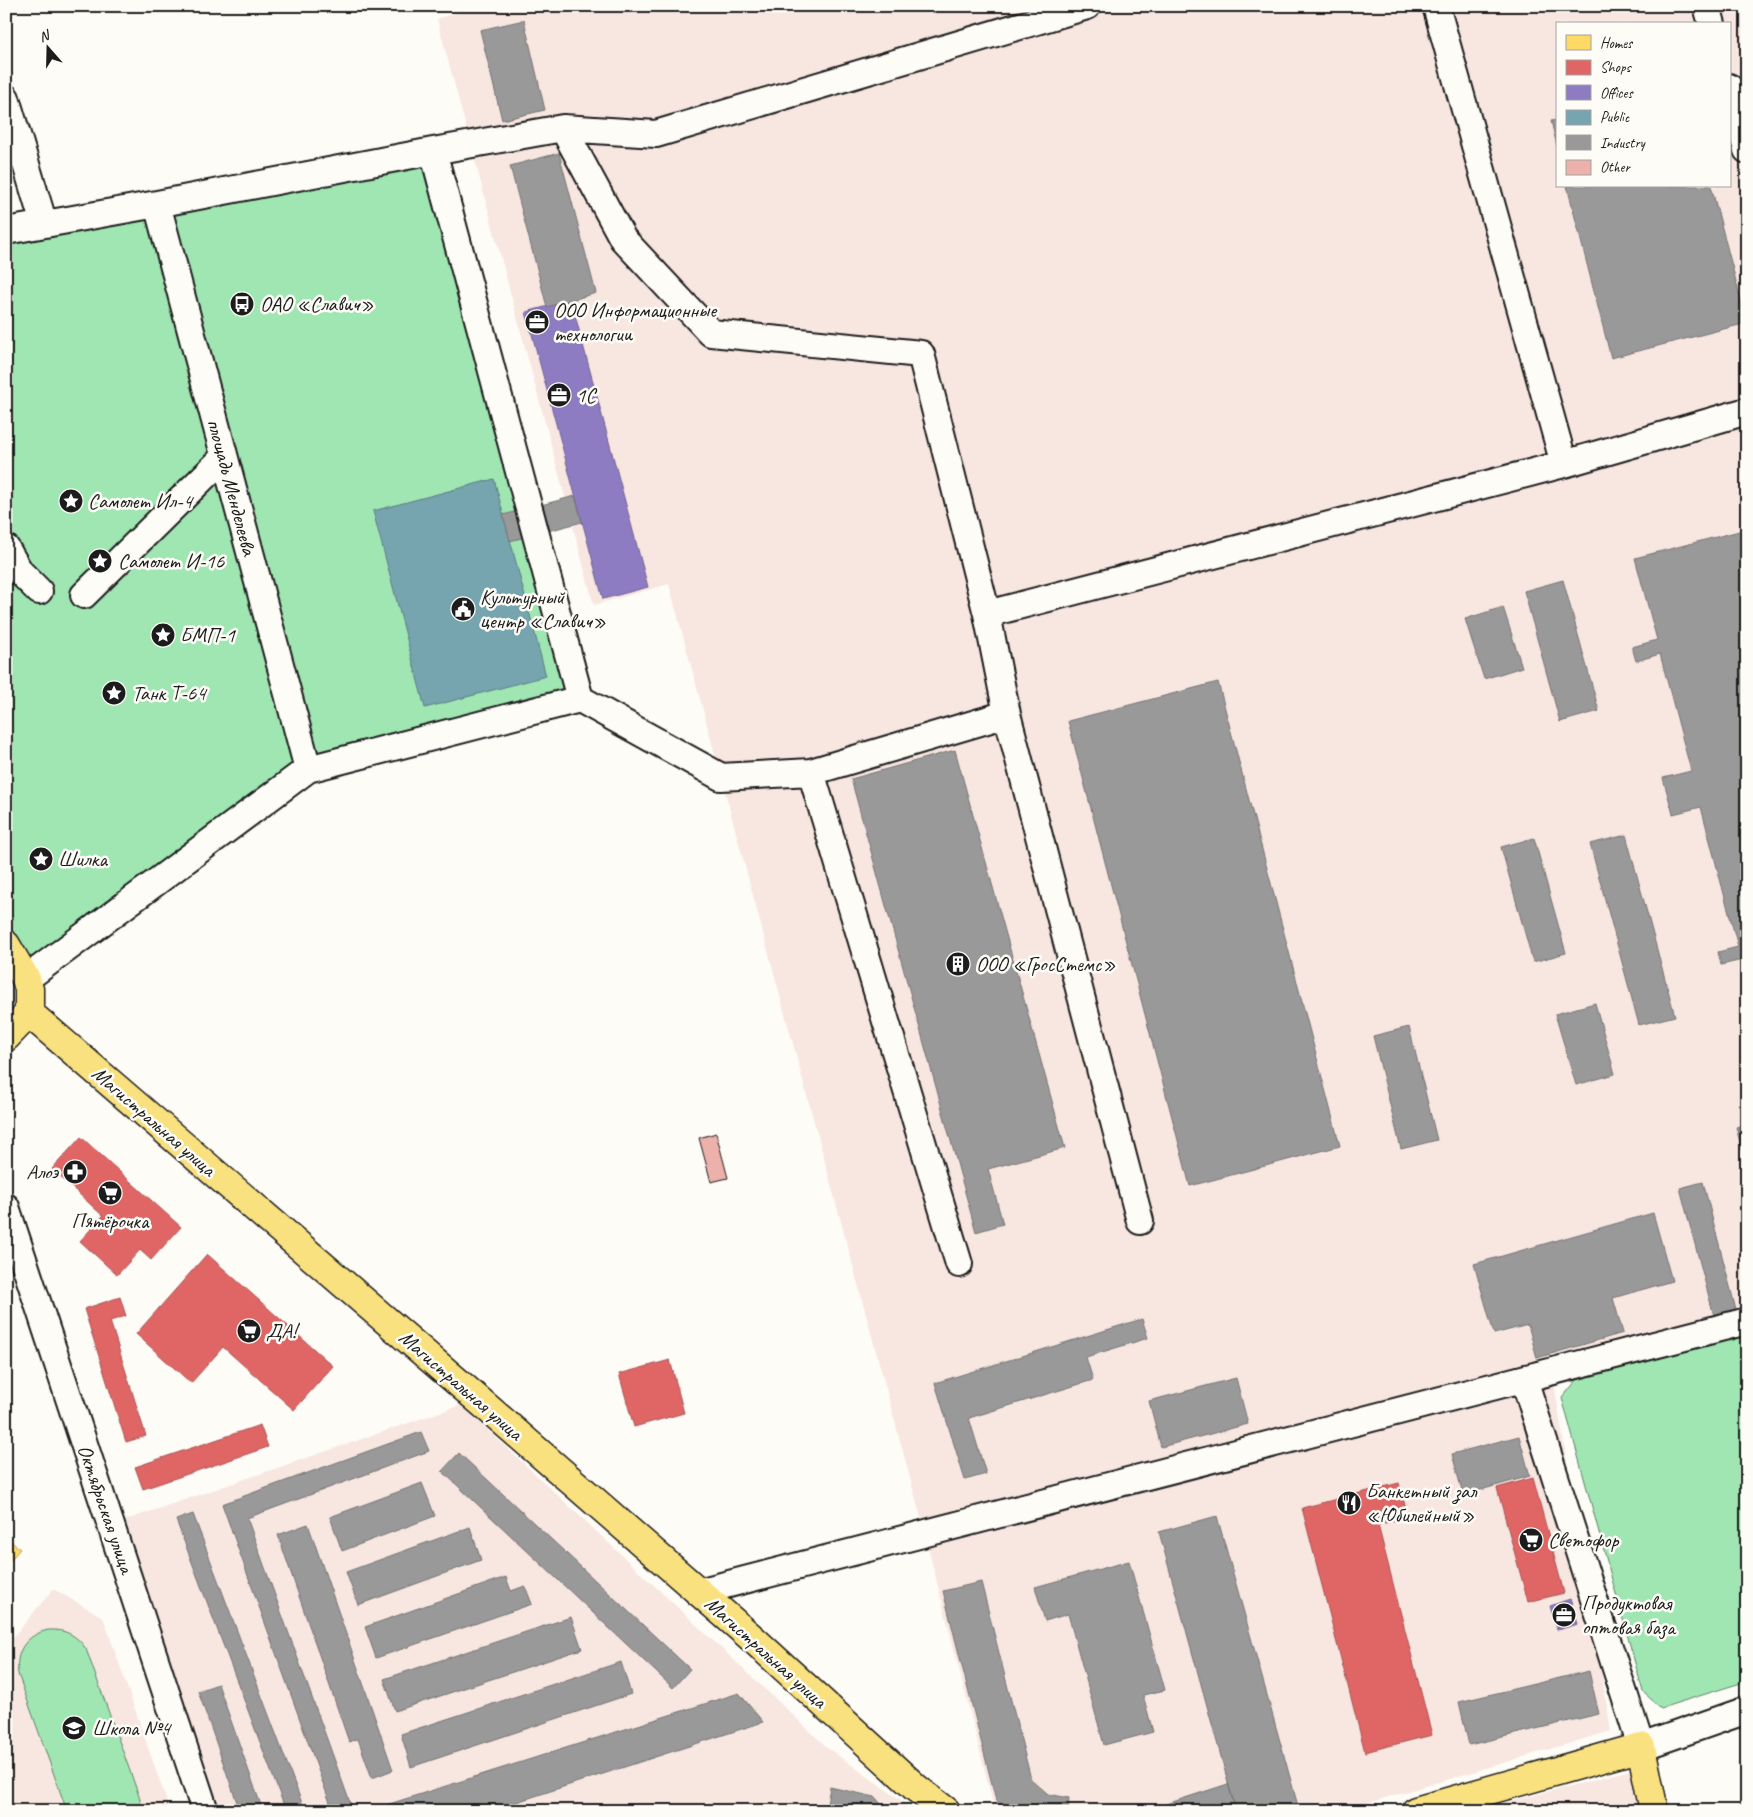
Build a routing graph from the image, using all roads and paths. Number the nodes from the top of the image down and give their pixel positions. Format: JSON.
{"nodes":[{"id":1,"x":1087,"y":6,"type":"edge"},
{"id":2,"x":1436,"y":6,"type":"edge"},
{"id":3,"x":1707,"y":6,"type":"edge"},
{"id":4,"x":1711,"y":22,"type":"edge"},
{"id":5,"x":1730,"y":90,"type":"edge"},
{"id":6,"x":6,"y":98,"type":"edge"},
{"id":7,"x":563,"y":128,"type":"junction"},
{"id":8,"x":1747,"y":150,"type":"edge"},
{"id":9,"x":433,"y":151,"type":"junction"},
{"id":10,"x":157,"y":204,"type":"junction"},
{"id":11,"x":58,"y":225,"type":"junction"},
{"id":12,"x":6,"y":231,"type":"edge"},
{"id":13,"x":1747,"y":411,"type":"edge"},
{"id":14,"x":224,"y":457,"type":"junction"},
{"id":15,"x":1564,"y":464,"type":"junction"},
{"id":16,"x":6,"y":548,"type":"edge"},
{"id":17,"x":39,"y":591,"type":"dead end"},
{"id":18,"x":84,"y":595,"type":"dead end"},
{"id":19,"x":987,"y":614,"type":"junction"},
{"id":20,"x":580,"y":698,"type":"junction"},
{"id":21,"x":1007,"y":714,"type":"junction"},
{"id":22,"x":308,"y":769,"type":"junction"},
{"id":23,"x":811,"y":772,"type":"junction"},
{"id":24,"x":6,"y":945,"type":"edge"},
{"id":25,"x":26,"y":979,"type":"junction"},
{"id":26,"x":29,"y":1013,"type":"junction"},
{"id":27,"x":6,"y":1037,"type":"edge"},
{"id":28,"x":6,"y":1207,"type":"edge"},
{"id":29,"x":1140,"y":1221,"type":"dead end"},
{"id":30,"x":959,"y":1264,"type":"dead end"},
{"id":31,"x":1747,"y":1321,"type":"edge"},
{"id":32,"x":1524,"y":1379,"type":"junction"},
{"id":33,"x":698,"y":1592,"type":"junction"},
{"id":34,"x":1747,"y":1710,"type":"edge"},
{"id":35,"x":1641,"y":1747,"type":"junction"},
{"id":36,"x":205,"y":1811,"type":"edge"},
{"id":37,"x":946,"y":1811,"type":"edge"},
{"id":38,"x":1416,"y":1811,"type":"edge"},
{"id":39,"x":1654,"y":1811,"type":"edge"}],
"edges":[{"from":1,"to":7,"type":"street"},
{"from":2,"to":15,"type":"street"},
{"from":3,"to":4,"type":"street"},
{"from":5,"to":8,"type":"street"},
{"from":6,"to":11,"type":"street"},
{"from":7,"to":9,"type":"street"},
{"from":7,"to":19,"type":"street"},
{"from":9,"to":10,"type":"street"},
{"from":9,"to":20,"type":"street"},
{"from":10,"to":11,"type":"street"},
{"from":10,"to":14,"type":"street","name":"площадь Менделеева"},
{"from":11,"to":12,"type":"street"},
{"from":13,"to":15,"type":"street"},
{"from":14,"to":18,"type":"street"},
{"from":14,"to":22,"type":"street","name":"площадь Менделеева"},
{"from":15,"to":19,"type":"street"},
{"from":16,"to":17,"type":"street"},
{"from":19,"to":21,"type":"street"},
{"from":20,"to":22,"type":"street"},
{"from":20,"to":23,"type":"street"},
{"from":21,"to":23,"type":"street"},
{"from":21,"to":29,"type":"street"},
{"from":22,"to":25,"type":"street"},
{"from":23,"to":30,"type":"street"},
{"from":24,"to":25,"type":"main road"},
{"from":25,"to":26,"type":"main road"},
{"from":26,"to":27,"type":"main road"},
{"from":26,"to":33,"type":"main road","name":"Магистральная улица"},
{"from":28,"to":36,"type":"street","name":"Октябрьская улица"},
{"from":31,"to":32,"type":"street"},
{"from":32,"to":33,"type":"street"},
{"from":32,"to":35,"type":"street"},
{"from":33,"to":37,"type":"main road","name":"Магистральная улица"},
{"from":34,"to":35,"type":"street"},
{"from":35,"to":38,"type":"main road"},
{"from":35,"to":39,"type":"main road"}]}
